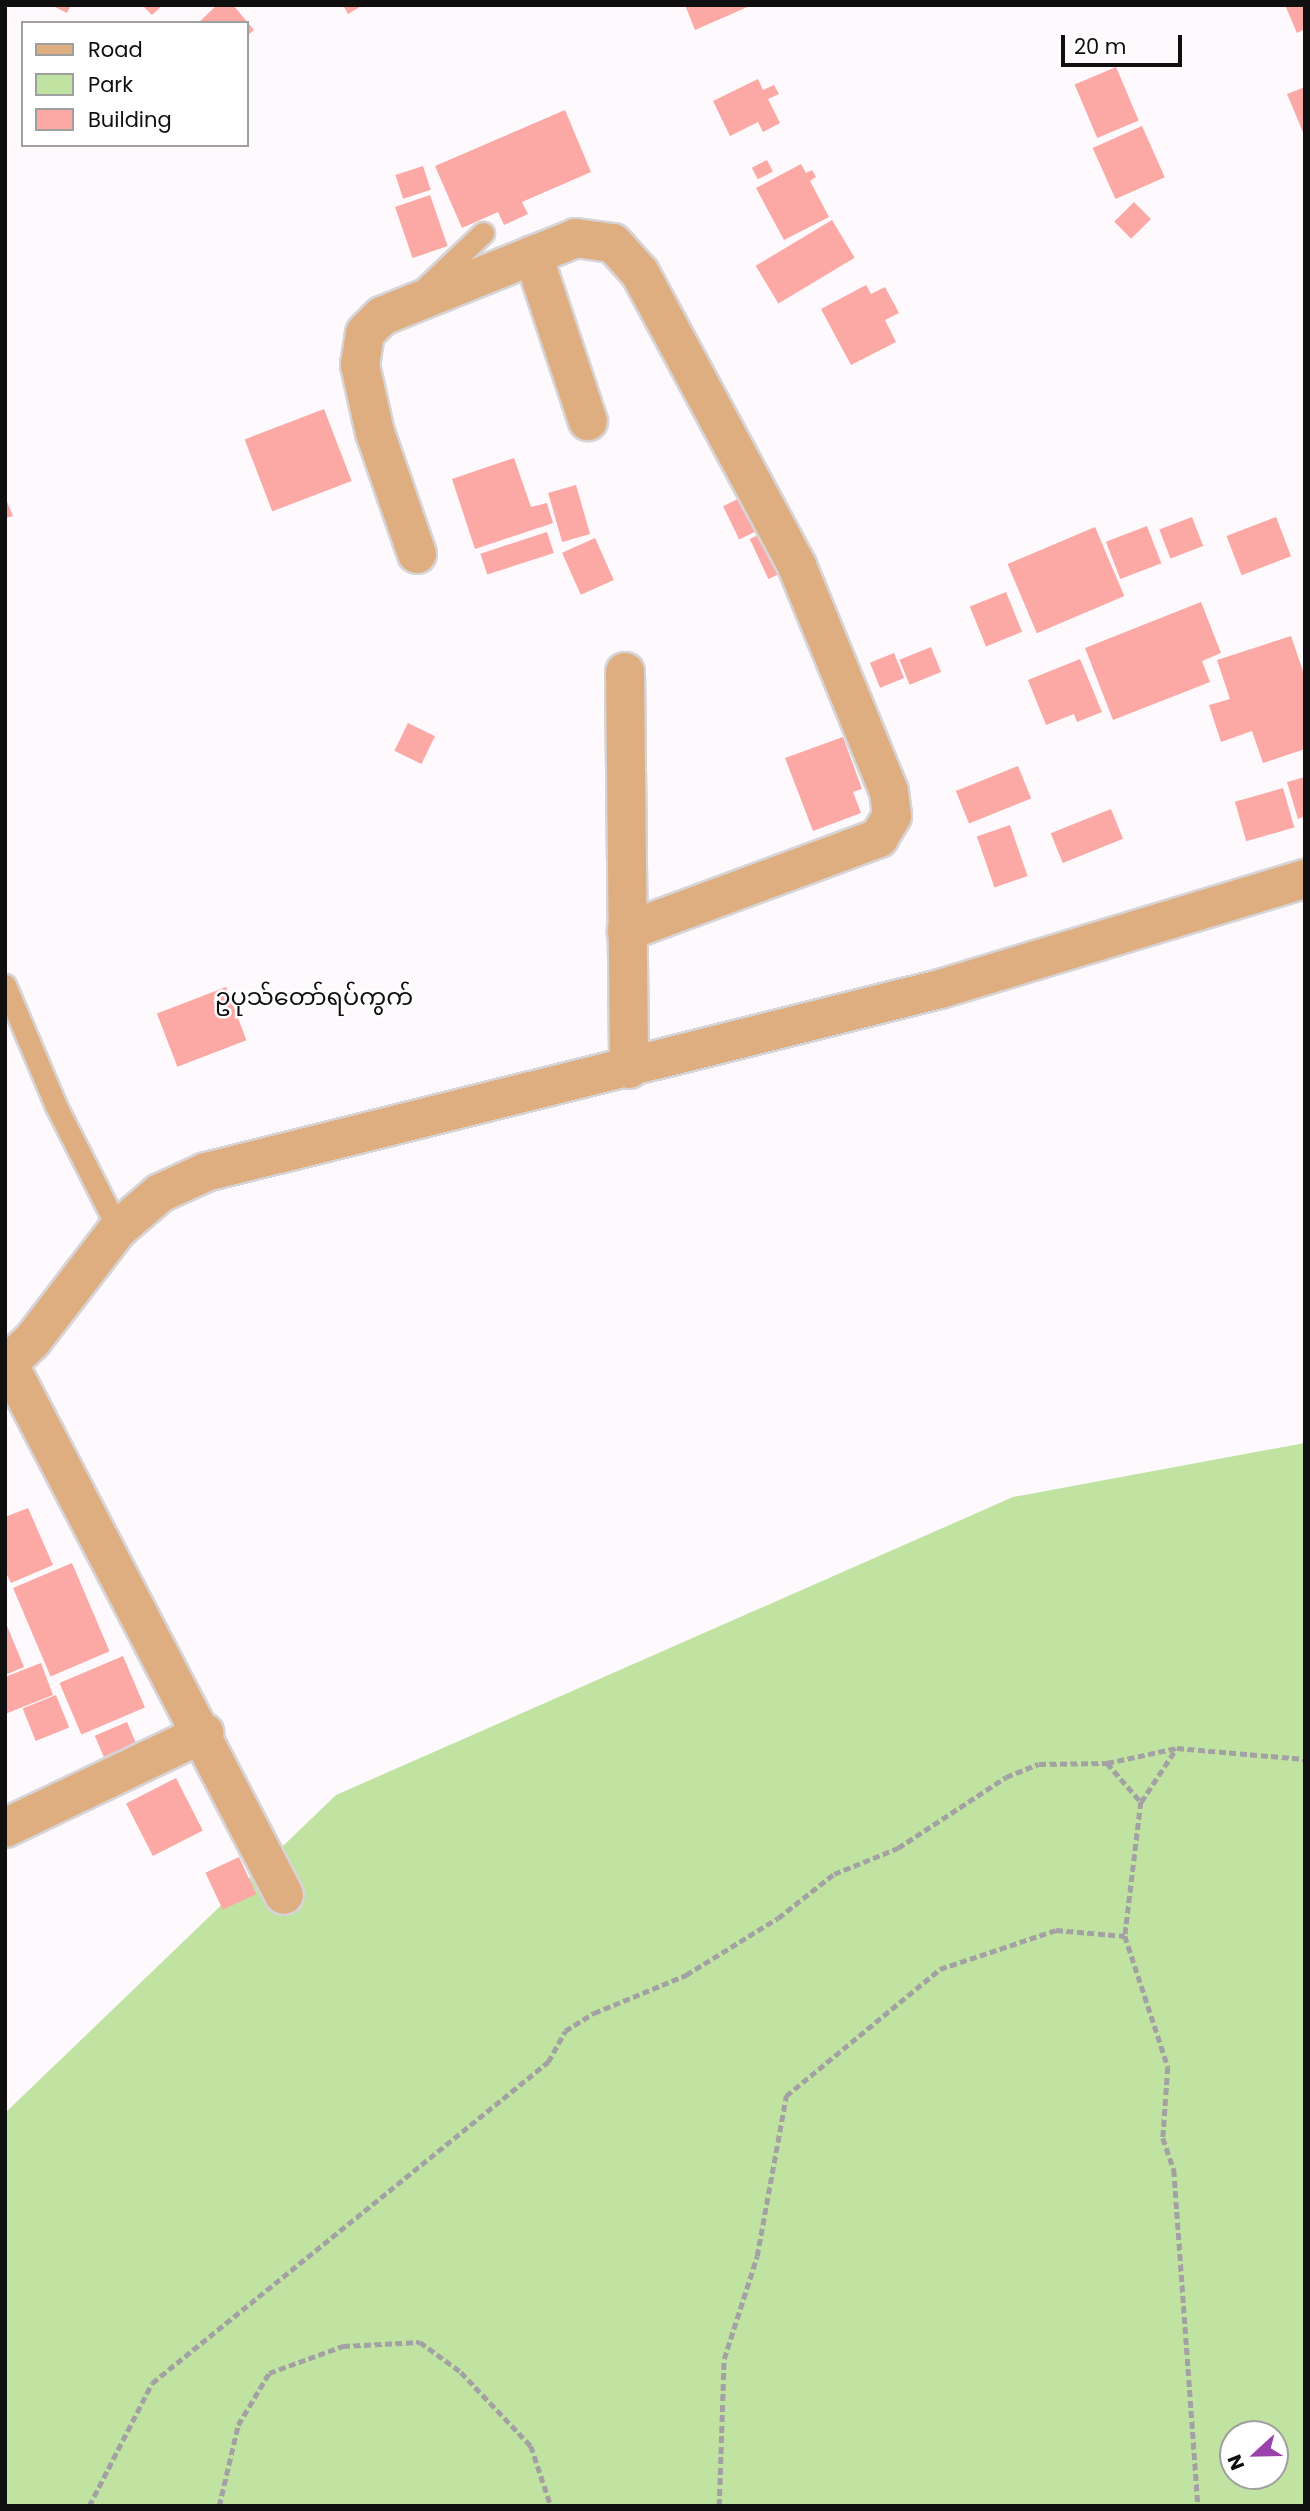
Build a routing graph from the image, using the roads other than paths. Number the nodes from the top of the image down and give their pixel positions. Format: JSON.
{"nodes":[{"id":1,"x":483,"y":233,"type":"dead end"},
{"id":2,"x":534,"y":255,"type":"junction"},
{"id":3,"x":406,"y":307,"type":"junction"},
{"id":4,"x":588,"y":421,"type":"dead end"},
{"id":5,"x":417,"y":554,"type":"dead end"},
{"id":6,"x":625,"y":672,"type":"dead end"},
{"id":7,"x":1305,"y":879,"type":"edge"},
{"id":8,"x":628,"y":931,"type":"junction"},
{"id":9,"x":5,"y":985,"type":"edge"},
{"id":10,"x":629,"y":1069,"type":"junction"},
{"id":11,"x":118,"y":1229,"type":"junction"},
{"id":12,"x":7,"y":1364,"type":"edge"},
{"id":13,"x":204,"y":1732,"type":"junction"},
{"id":14,"x":5,"y":1828,"type":"edge"},
{"id":15,"x":284,"y":1895,"type":"dead end"}],
"edges":[{"from":1,"to":3,"type":"lane"},
{"from":2,"to":3,"type":"street"},
{"from":2,"to":4,"type":"street"},
{"from":2,"to":8,"type":"street"},
{"from":3,"to":5,"type":"street"},
{"from":6,"to":8,"type":"street"},
{"from":7,"to":10,"type":"street"},
{"from":8,"to":10,"type":"street"},
{"from":9,"to":11,"type":"lane"},
{"from":10,"to":11,"type":"street"},
{"from":11,"to":12,"type":"street"},
{"from":12,"to":13,"type":"street"},
{"from":13,"to":14,"type":"street"},
{"from":13,"to":15,"type":"street"}]}
